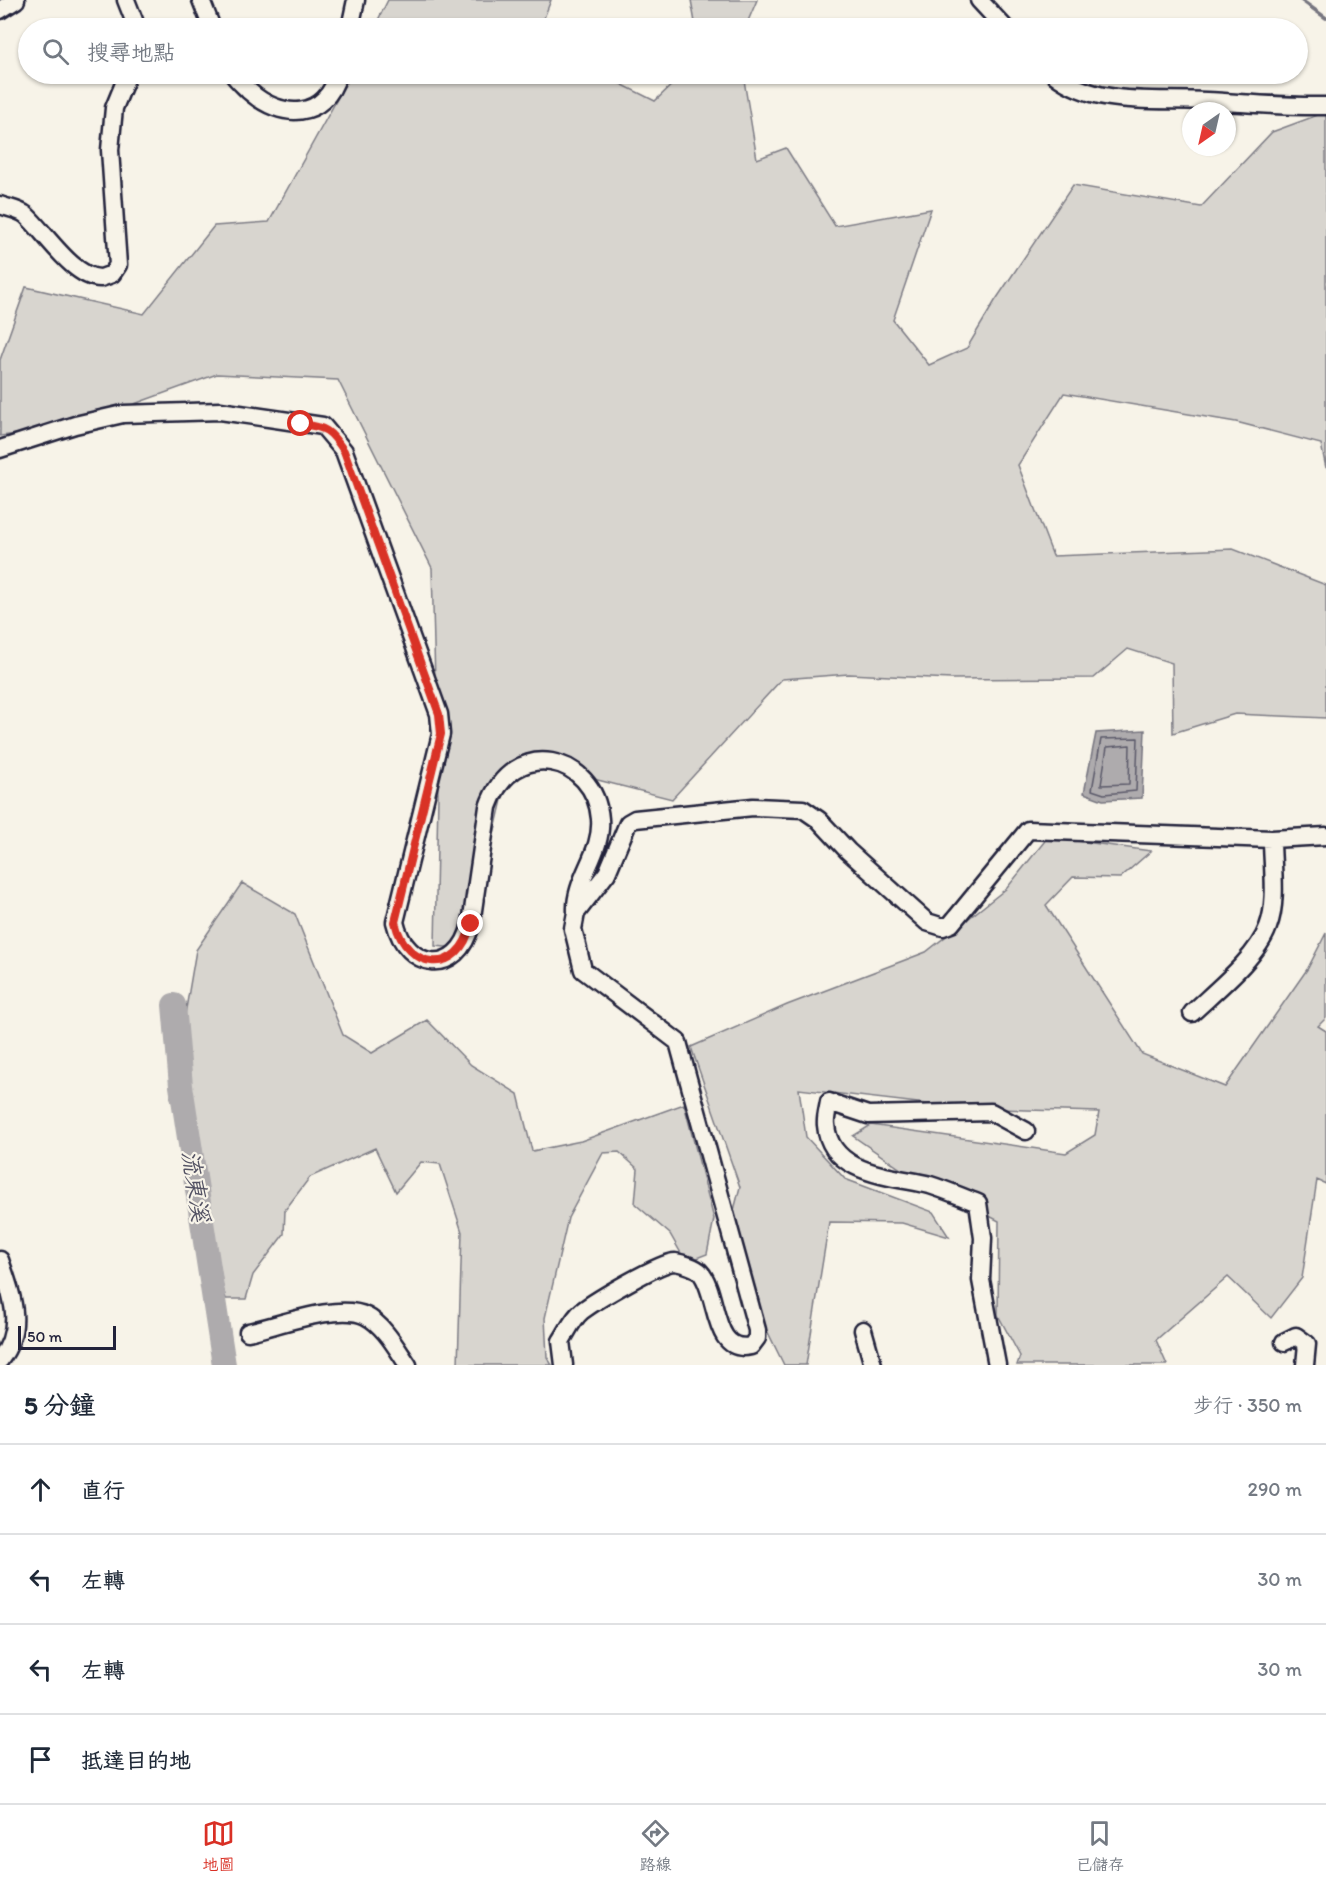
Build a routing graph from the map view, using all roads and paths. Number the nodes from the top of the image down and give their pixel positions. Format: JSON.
{"nodes":[{"id":1,"x":16,"y":0,"type":"edge"},
{"id":2,"x":126,"y":0,"type":"edge"},
{"id":3,"x":201,"y":0,"type":"edge"},
{"id":4,"x":357,"y":0,"type":"edge"},
{"id":5,"x":979,"y":0,"type":"edge"},
{"id":6,"x":0,"y":10,"type":"edge"},
{"id":7,"x":134,"y":18,"type":"edge"},
{"id":8,"x":208,"y":18,"type":"edge"},
{"id":9,"x":352,"y":18,"type":"edge"},
{"id":10,"x":996,"y":18,"type":"edge"},
{"id":11,"x":124,"y":84,"type":"edge"},
{"id":12,"x":243,"y":84,"type":"edge"},
{"id":13,"x":335,"y":84,"type":"edge"},
{"id":14,"x":1076,"y":84,"type":"edge"},
{"id":15,"x":1326,"y":106,"type":"edge"},
{"id":16,"x":0,"y":205,"type":"edge"},
{"id":17,"x":0,"y":449,"type":"edge"},
{"id":18,"x":1326,"y":836,"type":"edge"},
{"id":19,"x":1272,"y":839,"type":"junction"},
{"id":20,"x":576,"y":913,"type":"junction"},
{"id":21,"x":1191,"y":1012,"type":"dead end"},
{"id":22,"x":1026,"y":1131,"type":"dead end"},
{"id":23,"x":0,"y":1260,"type":"edge"},
{"id":24,"x":863,"y":1330,"type":"dead end"},
{"id":25,"x":248,"y":1332,"type":"dead end"},
{"id":26,"x":1284,"y":1342,"type":"dead end"},
{"id":27,"x":0,"y":1360,"type":"edge"},
{"id":28,"x":408,"y":1365,"type":"edge"},
{"id":29,"x":564,"y":1365,"type":"edge"},
{"id":30,"x":873,"y":1365,"type":"edge"},
{"id":31,"x":997,"y":1365,"type":"edge"},
{"id":32,"x":1305,"y":1365,"type":"edge"}],
"edges":[{"from":1,"to":6,"type":"street"},
{"from":2,"to":7,"type":"street"},
{"from":3,"to":8,"type":"street"},
{"from":4,"to":9,"type":"street"},
{"from":5,"to":10,"type":"street"},
{"from":11,"to":16,"type":"street"},
{"from":12,"to":13,"type":"street"},
{"from":14,"to":15,"type":"street"},
{"from":17,"to":20,"type":"street"},
{"from":18,"to":19,"type":"street"},
{"from":19,"to":20,"type":"street"},
{"from":19,"to":21,"type":"street"},
{"from":20,"to":29,"type":"street"},
{"from":22,"to":31,"type":"street"},
{"from":23,"to":27,"type":"street"},
{"from":24,"to":30,"type":"street"},
{"from":25,"to":28,"type":"street"},
{"from":26,"to":32,"type":"street"}]}
